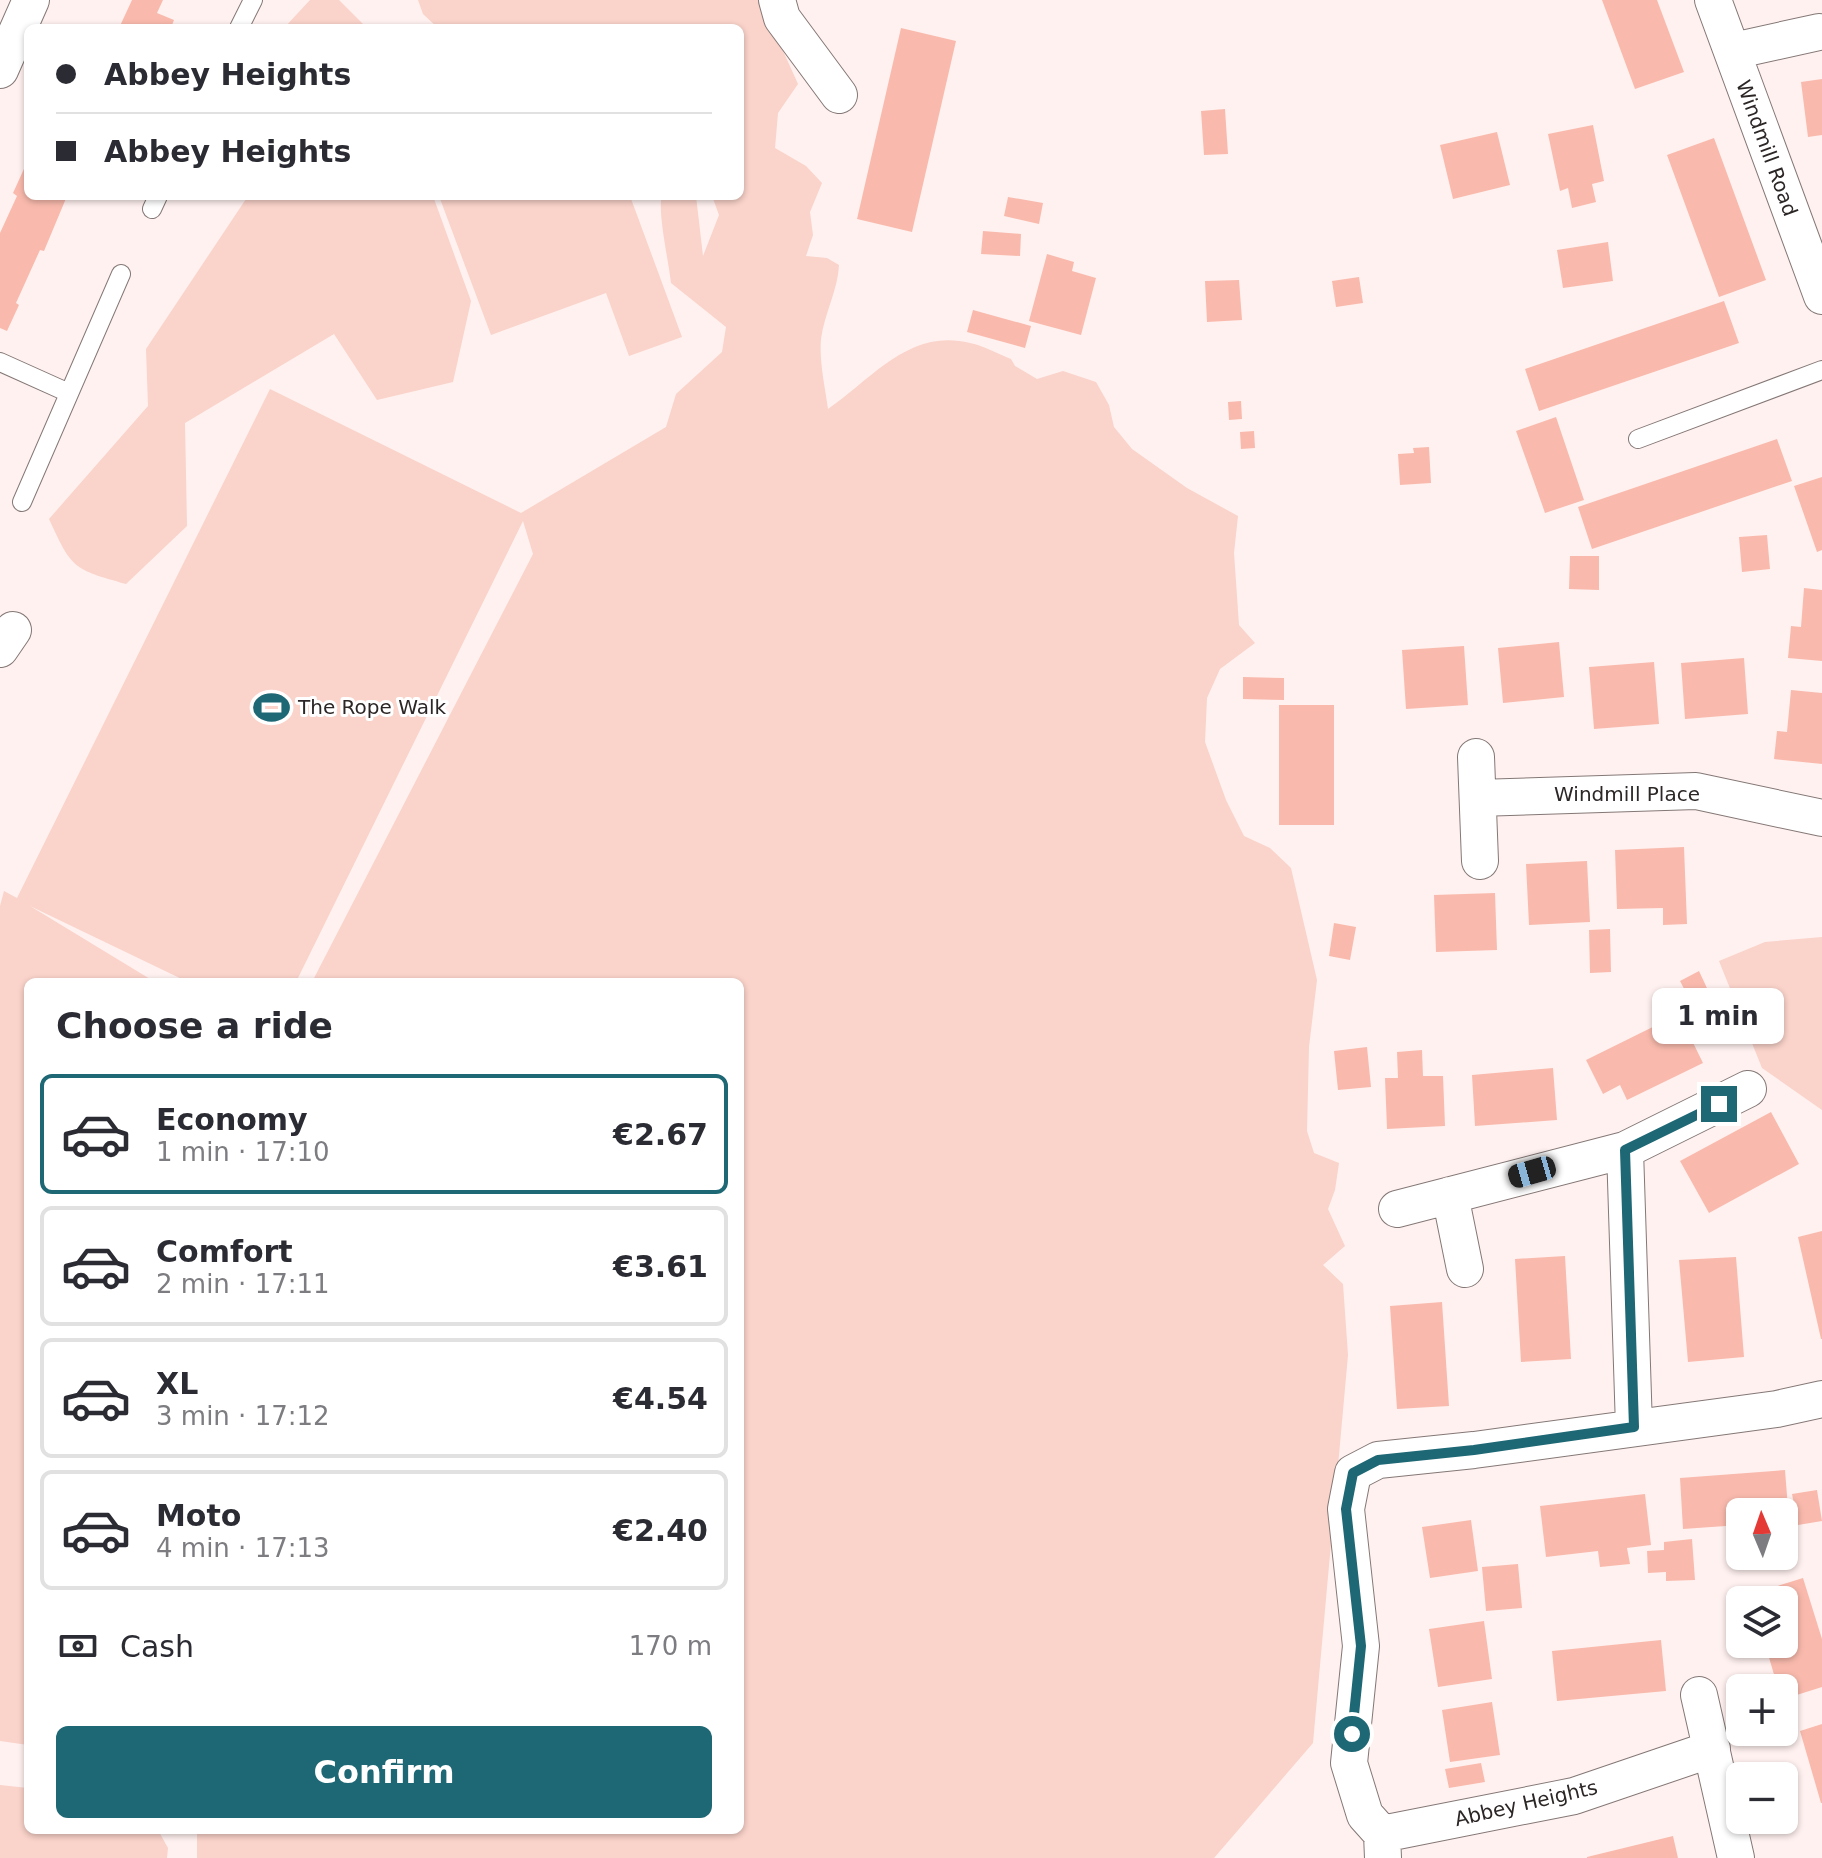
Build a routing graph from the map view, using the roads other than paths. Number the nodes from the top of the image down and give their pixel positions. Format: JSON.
{"nodes":[{"id":1,"x":253,"y":0,"type":"edge"},
{"id":2,"x":777,"y":0,"type":"edge"},
{"id":3,"x":1713,"y":0,"type":"edge"},
{"id":4,"x":241,"y":24,"type":"edge"},
{"id":5,"x":24,"y":25,"type":"edge"},
{"id":6,"x":1819,"y":32,"type":"dead end"},
{"id":7,"x":1733,"y":51,"type":"junction"},
{"id":8,"x":0,"y":70,"type":"edge"},
{"id":9,"x":839,"y":95,"type":"dead end"},
{"id":10,"x":121,"y":274,"type":"dead end"},
{"id":11,"x":1822,"y":296,"type":"edge"},
{"id":12,"x":0,"y":362,"type":"edge"},
{"id":13,"x":1822,"y":370,"type":"edge"},
{"id":14,"x":69,"y":393,"type":"junction"},
{"id":15,"x":1638,"y":439,"type":"dead end"},
{"id":16,"x":22,"y":502,"type":"dead end"},
{"id":17,"x":1476,"y":757,"type":"dead end"},
{"id":18,"x":1478,"y":798,"type":"junction"},
{"id":19,"x":1822,"y":818,"type":"edge"},
{"id":20,"x":1480,"y":861,"type":"dead end"},
{"id":21,"x":1748,"y":1089,"type":"dead end"},
{"id":22,"x":1625,"y":1150,"type":"junction"},
{"id":23,"x":1450,"y":1195,"type":"junction"},
{"id":24,"x":1397,"y":1209,"type":"dead end"},
{"id":25,"x":1465,"y":1269,"type":"dead end"},
{"id":26,"x":1822,"y":1399,"type":"edge"},
{"id":27,"x":1634,"y":1427,"type":"junction"},
{"id":28,"x":1699,"y":1695,"type":"dead end"},
{"id":29,"x":1712,"y":1749,"type":"junction"},
{"id":30,"x":1383,"y":1846,"type":"edge"},
{"id":31,"x":1736,"y":1858,"type":"edge"}],
"edges":[{"from":1,"to":4,"type":"lane"},
{"from":2,"to":9,"type":"street"},
{"from":3,"to":7,"type":"street","name":"Windmill Road"},
{"from":5,"to":8,"type":"street"},
{"from":6,"to":7,"type":"street"},
{"from":7,"to":11,"type":"street","name":"Windmill Road"},
{"from":10,"to":14,"type":"lane"},
{"from":12,"to":14,"type":"lane"},
{"from":13,"to":15,"type":"lane"},
{"from":14,"to":16,"type":"lane"},
{"from":17,"to":18,"type":"street"},
{"from":18,"to":19,"type":"street","name":"Windmill Place"},
{"from":18,"to":20,"type":"street"},
{"from":21,"to":22,"type":"street"},
{"from":22,"to":23,"type":"street"},
{"from":22,"to":27,"type":"street"},
{"from":23,"to":24,"type":"street"},
{"from":23,"to":25,"type":"street"},
{"from":26,"to":27,"type":"street","name":"Abbey Heights"},
{"from":27,"to":30,"type":"street","name":"Abbey Heights"},
{"from":28,"to":29,"type":"street"},
{"from":29,"to":30,"type":"street","name":"Abbey Heights"},
{"from":29,"to":31,"type":"street"}]}
